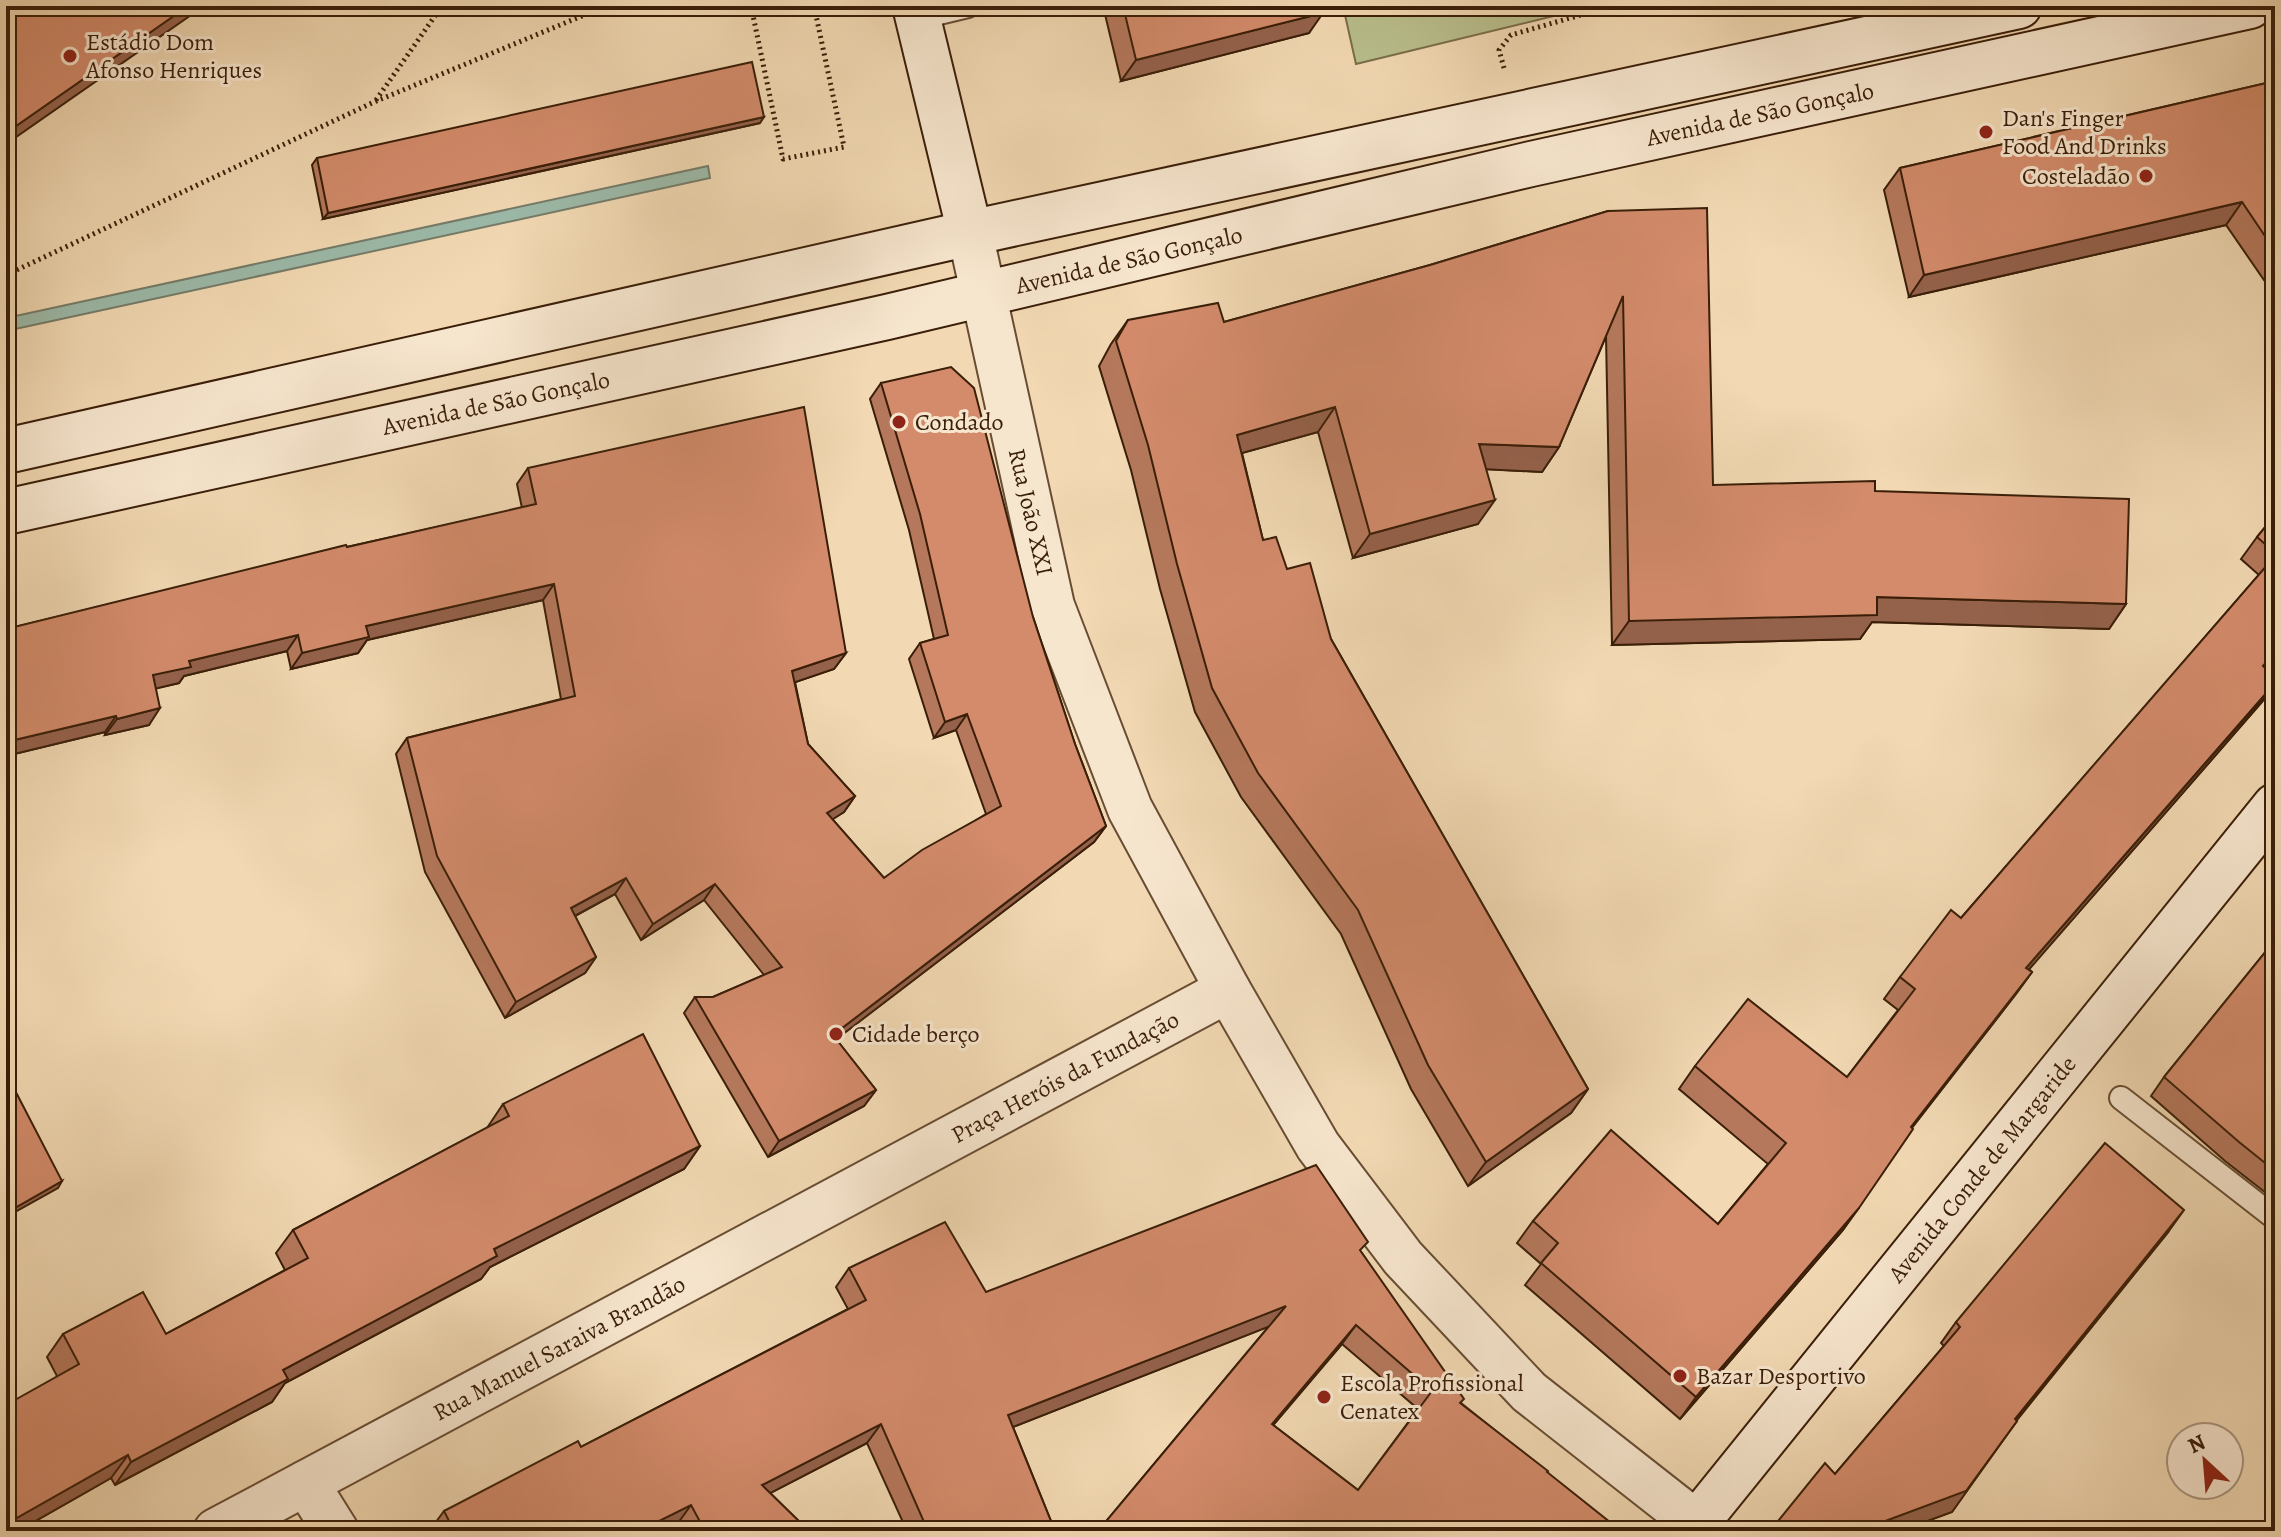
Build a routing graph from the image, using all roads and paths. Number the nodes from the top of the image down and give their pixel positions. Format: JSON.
{"nodes":[{"id":1,"x":442,"y":6,"type":"edge"},
{"id":2,"x":606,"y":6,"type":"edge"},
{"id":3,"x":751,"y":6,"type":"edge"},
{"id":4,"x":814,"y":6,"type":"edge"},
{"id":5,"x":968,"y":6,"type":"edge"},
{"id":6,"x":1612,"y":6,"type":"edge"},
{"id":7,"x":2019,"y":6,"type":"edge"},
{"id":8,"x":2250,"y":6,"type":"edge"},
{"id":9,"x":916,"y":12,"type":"edge"},
{"id":10,"x":1505,"y":73,"type":"dead end"},
{"id":11,"x":374,"y":102,"type":"junction"},
{"id":12,"x":970,"y":233,"type":"junction"},
{"id":13,"x":6,"y":275,"type":"edge"},
{"id":14,"x":983,"y":295,"type":"junction"},
{"id":15,"x":6,"y":451,"type":"edge"},
{"id":16,"x":6,"y":512,"type":"edge"},
{"id":17,"x":2275,"y":806,"type":"edge"},
{"id":18,"x":1228,"y":990,"type":"junction"},
{"id":19,"x":2121,"y":1098,"type":"dead end"},
{"id":20,"x":903,"y":1164,"type":"joint"},
{"id":21,"x":2275,"y":1218,"type":"edge"},
{"id":22,"x":306,"y":1483,"type":"junction"},
{"id":23,"x":1693,"y":1527,"type":"edge"},
{"id":24,"x":216,"y":1531,"type":"edge"},
{"id":25,"x":336,"y":1531,"type":"edge"}],
"edges":[{"from":1,"to":11,"type":"path"},
{"from":2,"to":11,"type":"path"},
{"from":3,"to":4,"type":"path"},
{"from":5,"to":9,"type":"lane"},
{"from":6,"to":10,"type":"path"},
{"from":7,"to":12,"type":"street","name":"Avenida de São Gonçalo"},
{"from":8,"to":14,"type":"street","name":"Avenida de São Gonçalo"},
{"from":9,"to":12,"type":"street","name":"Rua João XXI"},
{"from":11,"to":13,"type":"path"},
{"from":12,"to":14,"type":"street","name":"Rua João XXI"},
{"from":12,"to":15,"type":"street","name":"Avenida de São Gonçalo"},
{"from":14,"to":16,"type":"street","name":"Avenida de São Gonçalo"},
{"from":14,"to":18,"type":"street","name":"Rua João XXI"},
{"from":17,"to":23,"type":"street","name":"Avenida Conde de Margaride"},
{"from":18,"to":20,"type":"street","name":"Praça Heróis da Fundação"},
{"from":18,"to":23,"type":"street","name":"Rua João XXI"},
{"from":19,"to":21,"type":"lane"},
{"from":20,"to":22,"type":"street","name":"Rua Manuel Saraiva Brandão"},
{"from":22,"to":24,"type":"street","name":"Rua Manuel Saraiva Brandão"},
{"from":22,"to":25,"type":"street"}]}
